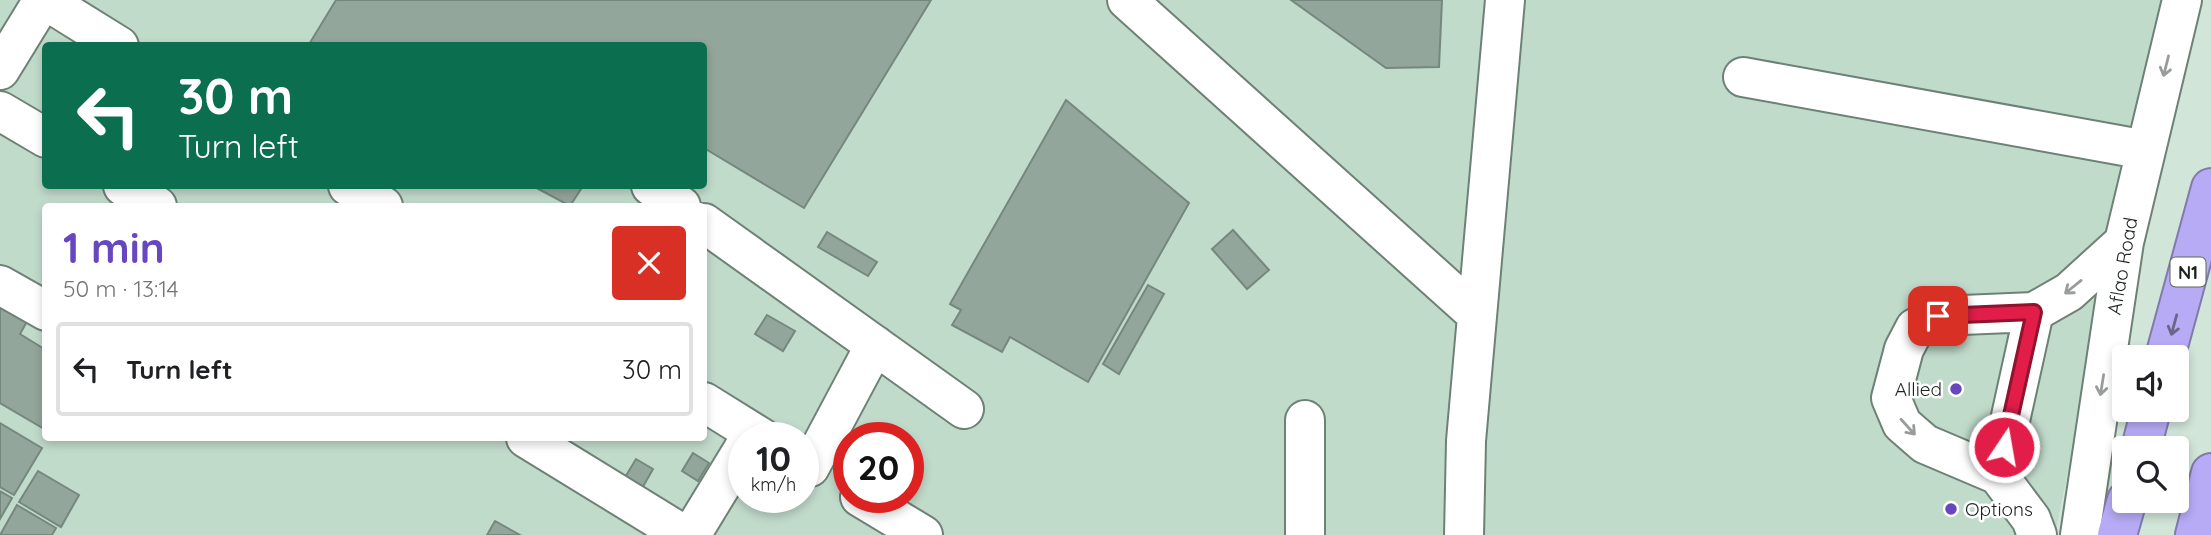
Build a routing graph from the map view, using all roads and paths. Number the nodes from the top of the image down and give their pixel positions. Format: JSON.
{"nodes":[{"id":1,"x":44,"y":0,"type":"edge"},
{"id":2,"x":1127,"y":0,"type":"edge"},
{"id":3,"x":1505,"y":0,"type":"edge"},
{"id":4,"x":2182,"y":0,"type":"edge"},
{"id":5,"x":112,"y":42,"type":"edge"},
{"id":6,"x":0,"y":70,"type":"edge"},
{"id":7,"x":1743,"y":77,"type":"dead end"},
{"id":8,"x":0,"y":111,"type":"edge"},
{"id":9,"x":42,"y":136,"type":"edge"},
{"id":10,"x":2146,"y":150,"type":"junction"},
{"id":11,"x":2211,"y":188,"type":"edge"},
{"id":12,"x":128,"y":189,"type":"edge"},
{"id":13,"x":353,"y":189,"type":"edge"},
{"id":14,"x":656,"y":189,"type":"edge"},
{"id":15,"x":152,"y":203,"type":"edge"},
{"id":16,"x":378,"y":203,"type":"edge"},
{"id":17,"x":676,"y":203,"type":"edge"},
{"id":18,"x":707,"y":225,"type":"edge"},
{"id":19,"x":2123,"y":242,"type":"junction"},
{"id":20,"x":0,"y":285,"type":"edge"},
{"id":21,"x":42,"y":309,"type":"edge"},
{"id":22,"x":2034,"y":312,"type":"junction"},
{"id":23,"x":1477,"y":315,"type":"junction"},
{"id":24,"x":875,"y":345,"type":"junction"},
{"id":25,"x":2168,"y":345,"type":"edge"},
{"id":26,"x":707,"y":404,"type":"edge"},
{"id":27,"x":964,"y":409,"type":"dead end"},
{"id":28,"x":1305,"y":420,"type":"dead end"},
{"id":29,"x":730,"y":422,"type":"edge"},
{"id":30,"x":531,"y":441,"type":"edge"},
{"id":31,"x":819,"y":444,"type":"edge"},
{"id":32,"x":2211,"y":474,"type":"edge"},
{"id":33,"x":1998,"y":475,"type":"junction"},
{"id":34,"x":728,"y":477,"type":"edge"},
{"id":35,"x":887,"y":513,"type":"edge"},
{"id":36,"x":2123,"y":513,"type":"edge"},
{"id":37,"x":684,"y":535,"type":"edge"},
{"id":38,"x":691,"y":535,"type":"edge"},
{"id":39,"x":923,"y":535,"type":"edge"},
{"id":40,"x":1305,"y":535,"type":"edge"},
{"id":41,"x":1464,"y":535,"type":"edge"},
{"id":42,"x":2037,"y":535,"type":"edge"},
{"id":43,"x":2080,"y":535,"type":"edge"},
{"id":44,"x":2117,"y":535,"type":"edge"},
{"id":45,"x":2195,"y":535,"type":"edge"}],
"edges":[{"from":1,"to":5,"type":"street"},
{"from":1,"to":6,"type":"street"},
{"from":2,"to":23,"type":"street"},
{"from":3,"to":23,"type":"street"},
{"from":4,"to":10,"type":"street","name":"Aflao Road","one_way":true},
{"from":7,"to":10,"type":"street"},
{"from":8,"to":9,"type":"street"},
{"from":10,"to":19,"type":"street","name":"Aflao Road"},
{"from":11,"to":25,"type":"highway","number":"N1","one_way":true},
{"from":12,"to":15,"type":"street"},
{"from":13,"to":16,"type":"street"},
{"from":14,"to":17,"type":"street"},
{"from":18,"to":24,"type":"street"},
{"from":19,"to":22,"type":"street","one_way":true},
{"from":19,"to":43,"type":"street","name":"Aflao Road","one_way":true},
{"from":20,"to":21,"type":"street"},
{"from":22,"to":33,"type":"street"},
{"from":22,"to":33,"type":"street","one_way":true},
{"from":23,"to":41,"type":"street"},
{"from":24,"to":27,"type":"street"},
{"from":24,"to":31,"type":"street"},
{"from":26,"to":29,"type":"street"},
{"from":28,"to":40,"type":"street"},
{"from":30,"to":37,"type":"street"},
{"from":32,"to":45,"type":"highway"},
{"from":33,"to":42,"type":"street"},
{"from":34,"to":38,"type":"street"},
{"from":35,"to":39,"type":"street"},
{"from":36,"to":44,"type":"highway"}]}
